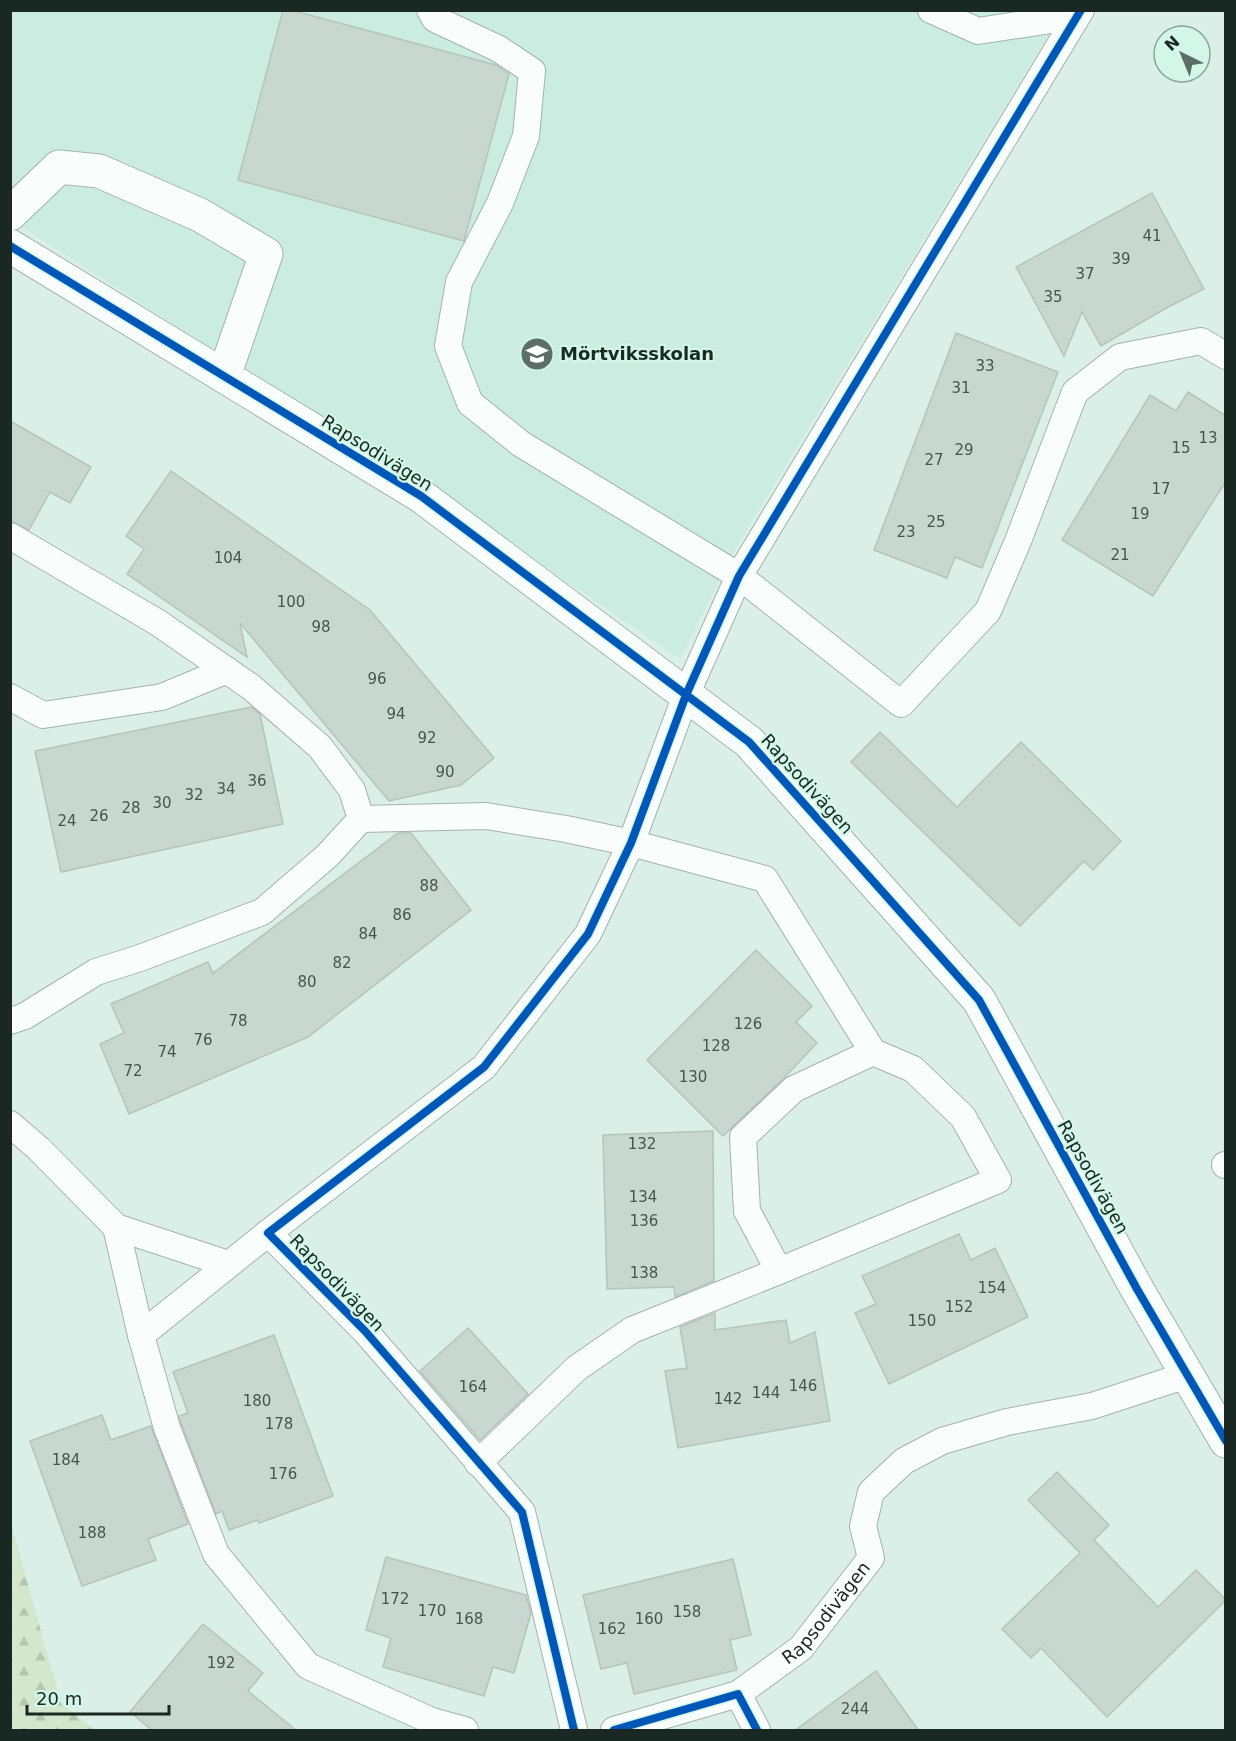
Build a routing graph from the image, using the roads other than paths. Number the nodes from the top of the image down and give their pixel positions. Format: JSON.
{"nodes":[{"id":1,"x":430,"y":10,"type":"edge"},
{"id":2,"x":931,"y":10,"type":"edge"},
{"id":3,"x":1079,"y":13,"type":"edge"},
{"id":4,"x":10,"y":214,"type":"edge"},
{"id":5,"x":10,"y":246,"type":"edge"},
{"id":6,"x":1226,"y":356,"type":"edge"},
{"id":7,"x":224,"y":376,"type":"junction"},
{"id":8,"x":10,"y":536,"type":"edge"},
{"id":9,"x":739,"y":576,"type":"junction"},
{"id":10,"x":227,"y":670,"type":"junction"},
{"id":11,"x":686,"y":695,"type":"junction"},
{"id":12,"x":10,"y":696,"type":"edge"},
{"id":13,"x":361,"y":819,"type":"junction"},
{"id":14,"x":631,"y":843,"type":"junction"},
{"id":15,"x":10,"y":1021,"type":"edge"},
{"id":16,"x":873,"y":1052,"type":"junction"},
{"id":17,"x":10,"y":1124,"type":"edge"},
{"id":18,"x":116,"y":1227,"type":"junction"},
{"id":19,"x":268,"y":1233,"type":"junction"},
{"id":20,"x":228,"y":1264,"type":"junction"},
{"id":21,"x":779,"y":1271,"type":"junction"},
{"id":22,"x":141,"y":1335,"type":"junction"},
{"id":23,"x":1187,"y":1375,"type":"junction"},
{"id":24,"x":1226,"y":1441,"type":"edge"},
{"id":25,"x":478,"y":1463,"type":"junction"},
{"id":26,"x":738,"y":1694,"type":"junction"},
{"id":27,"x":465,"y":1731,"type":"edge"},
{"id":28,"x":574,"y":1731,"type":"edge"},
{"id":29,"x":614,"y":1731,"type":"edge"},
{"id":30,"x":757,"y":1731,"type":"edge"}],
"edges":[{"from":1,"to":9,"type":"lane"},
{"from":2,"to":3,"type":"lane"},
{"from":3,"to":9,"type":"lane","name":"Rapsodivägen"},
{"from":4,"to":7,"type":"street"},
{"from":5,"to":7,"type":"street","name":"Rapsodivägen"},
{"from":6,"to":9,"type":"lane"},
{"from":7,"to":11,"type":"street","name":"Rapsodivägen"},
{"from":8,"to":10,"type":"lane"},
{"from":9,"to":11,"type":"lane","name":"Rapsodivägen"},
{"from":10,"to":12,"type":"lane"},
{"from":10,"to":13,"type":"lane"},
{"from":11,"to":14,"type":"lane","name":"Rapsodivägen"},
{"from":11,"to":23,"type":"street","name":"Rapsodivägen"},
{"from":13,"to":14,"type":"lane"},
{"from":13,"to":15,"type":"lane"},
{"from":14,"to":16,"type":"lane"},
{"from":14,"to":19,"type":"lane","name":"Rapsodivägen"},
{"from":16,"to":21,"type":"lane"},
{"from":16,"to":21,"type":"lane"},
{"from":17,"to":18,"type":"lane"},
{"from":18,"to":20,"type":"lane"},
{"from":18,"to":22,"type":"lane"},
{"from":19,"to":20,"type":"lane","name":"Rapsodivägen"},
{"from":19,"to":25,"type":"lane","name":"Rapsodivägen"},
{"from":20,"to":22,"type":"lane","name":"Rapsodivägen"},
{"from":21,"to":25,"type":"lane"},
{"from":22,"to":27,"type":"lane"},
{"from":23,"to":24,"type":"street","name":"Rapsodivägen"},
{"from":23,"to":26,"type":"lane","name":"Rapsodivägen"},
{"from":25,"to":28,"type":"lane","name":"Rapsodivägen"},
{"from":26,"to":29,"type":"lane","name":"Rapsodivägen"},
{"from":26,"to":30,"type":"lane"}]}
